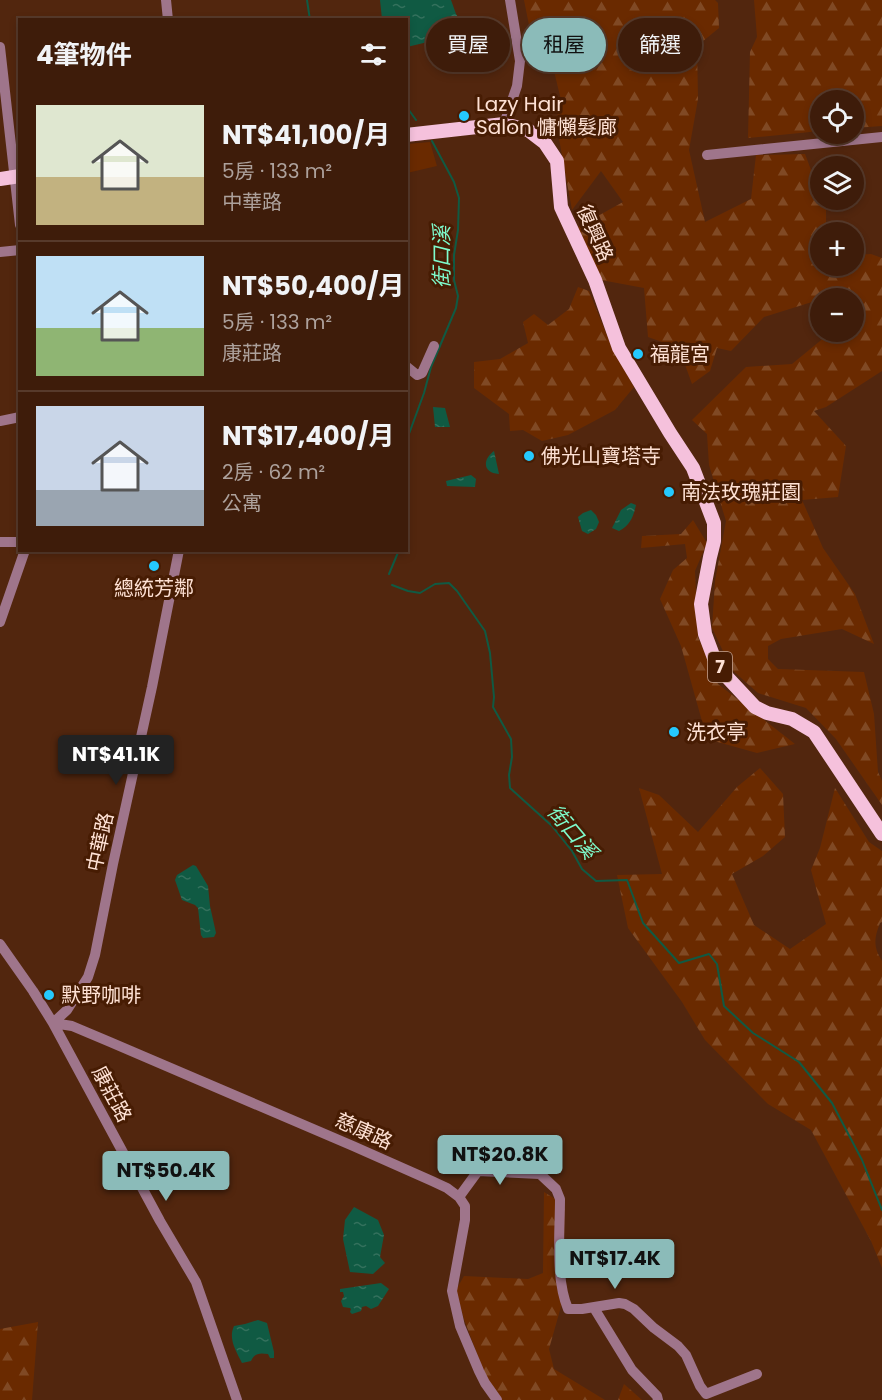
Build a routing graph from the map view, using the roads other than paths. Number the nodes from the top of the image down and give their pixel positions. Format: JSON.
{"nodes":[{"id":1,"x":166,"y":0,"type":"edge"},
{"id":2,"x":510,"y":0,"type":"edge"},
{"id":3,"x":168,"y":18,"type":"edge"},
{"id":4,"x":0,"y":47,"type":"edge"},
{"id":5,"x":504,"y":124,"type":"junction"},
{"id":6,"x":408,"y":135,"type":"edge"},
{"id":7,"x":882,"y":136,"type":"edge"},
{"id":8,"x":707,"y":155,"type":"dead end"},
{"id":9,"x":17,"y":176,"type":"edge"},
{"id":10,"x":0,"y":179,"type":"edge"},
{"id":11,"x":18,"y":192,"type":"edge"},
{"id":12,"x":18,"y":250,"type":"edge"},
{"id":13,"x":0,"y":252,"type":"edge"},
{"id":14,"x":434,"y":346,"type":"dead end"},
{"id":15,"x":408,"y":368,"type":"edge"},
{"id":16,"x":18,"y":417,"type":"edge"},
{"id":17,"x":0,"y":421,"type":"edge"},
{"id":18,"x":0,"y":542,"type":"edge"},
{"id":19,"x":18,"y":542,"type":"edge"},
{"id":20,"x":24,"y":552,"type":"edge"},
{"id":21,"x":179,"y":552,"type":"edge"},
{"id":22,"x":0,"y":622,"type":"edge"},
{"id":23,"x":882,"y":834,"type":"edge"},
{"id":24,"x":0,"y":944,"type":"edge"},
{"id":25,"x":53,"y":1023,"type":"junction"},
{"id":26,"x":459,"y":1197,"type":"junction"},
{"id":27,"x":594,"y":1308,"type":"junction"},
{"id":28,"x":757,"y":1374,"type":"dead end"},
{"id":29,"x":237,"y":1400,"type":"edge"},
{"id":30,"x":497,"y":1400,"type":"edge"},
{"id":31,"x":658,"y":1400,"type":"edge"}],
"edges":[{"from":1,"to":3,"type":"street"},
{"from":2,"to":5,"type":"street"},
{"from":4,"to":9,"type":"street"},
{"from":5,"to":6,"type":"main road","name":"復興路","number":"7"},
{"from":5,"to":23,"type":"main road","name":"復興路","number":"7"},
{"from":7,"to":8,"type":"street"},
{"from":9,"to":10,"type":"main road"},
{"from":9,"to":11,"type":"street"},
{"from":12,"to":13,"type":"street"},
{"from":14,"to":15,"type":"street"},
{"from":16,"to":17,"type":"street"},
{"from":18,"to":19,"type":"street"},
{"from":20,"to":22,"type":"street"},
{"from":21,"to":25,"type":"street","name":"中華路"},
{"from":24,"to":25,"type":"street","name":"康莊路"},
{"from":25,"to":26,"type":"street","name":"慈康路"},
{"from":25,"to":29,"type":"street","name":"康莊路"},
{"from":26,"to":27,"type":"street"},
{"from":26,"to":30,"type":"street"},
{"from":27,"to":28,"type":"street"},
{"from":27,"to":31,"type":"street"}]}
